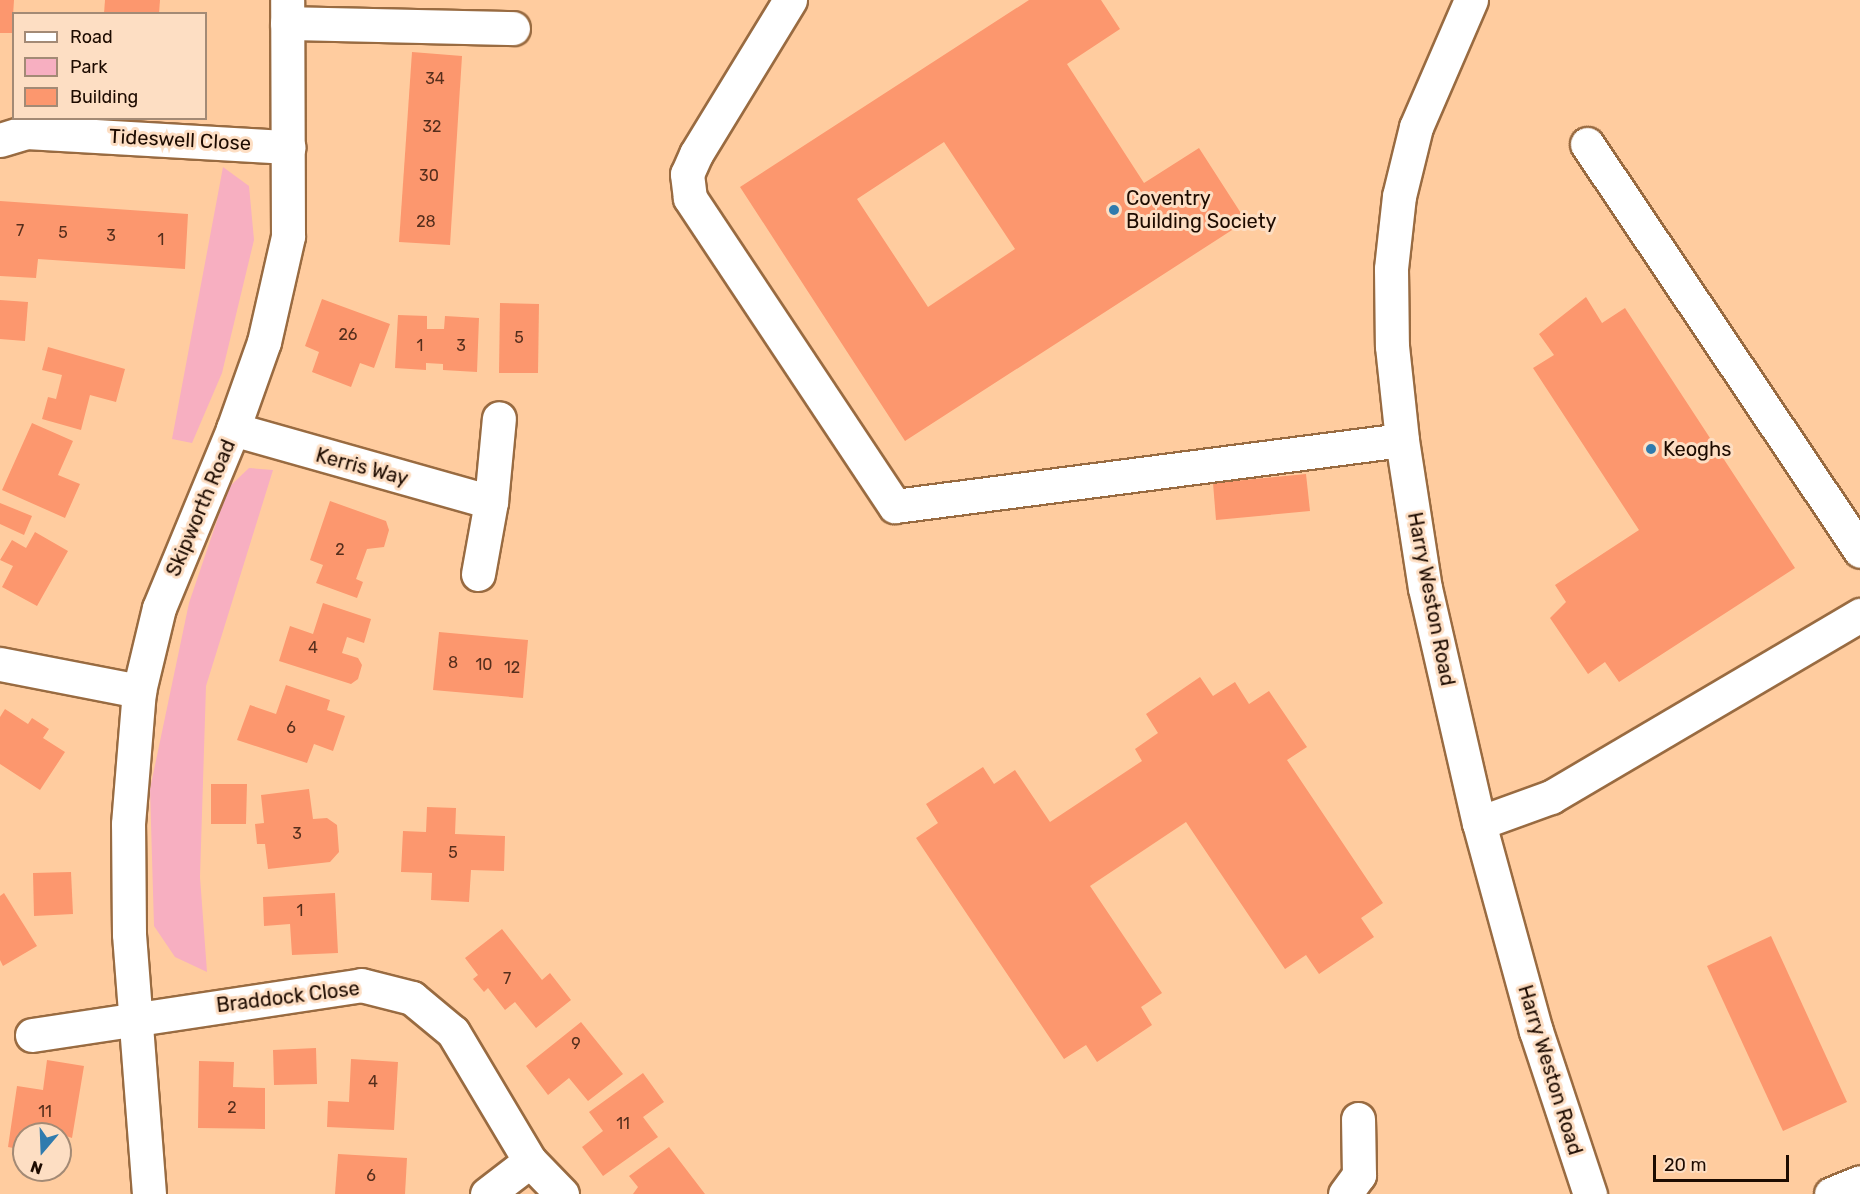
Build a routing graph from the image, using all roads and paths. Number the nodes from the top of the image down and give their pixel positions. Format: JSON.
{"nodes":[{"id":1,"x":790,"y":0,"type":"edge"},
{"id":2,"x":1471,"y":0,"type":"edge"},
{"id":3,"x":287,"y":11,"type":"edge"},
{"id":4,"x":513,"y":28,"type":"dead end"},
{"id":5,"x":0,"y":140,"type":"edge"},
{"id":6,"x":1587,"y":144,"type":"dead end"},
{"id":7,"x":289,"y":147,"type":"junction"},
{"id":8,"x":499,"y":418,"type":"dead end"},
{"id":9,"x":233,"y":429,"type":"junction"},
{"id":10,"x":1402,"y":440,"type":"junction"},
{"id":11,"x":491,"y":502,"type":"junction"},
{"id":12,"x":1860,"y":551,"type":"edge"},
{"id":13,"x":478,"y":574,"type":"dead end"},
{"id":14,"x":1860,"y":615,"type":"edge"},
{"id":15,"x":0,"y":664,"type":"edge"},
{"id":16,"x":139,"y":691,"type":"junction"},
{"id":17,"x":1479,"y":823,"type":"junction"},
{"id":18,"x":139,"y":1018,"type":"junction"},
{"id":19,"x":32,"y":1035,"type":"dead end"},
{"id":20,"x":1358,"y":1119,"type":"dead end"},
{"id":21,"x":530,"y":1161,"type":"junction"},
{"id":22,"x":1860,"y":1182,"type":"edge"},
{"id":23,"x":149,"y":1194,"type":"edge"},
{"id":24,"x":488,"y":1194,"type":"edge"},
{"id":25,"x":562,"y":1194,"type":"edge"},
{"id":26,"x":1345,"y":1194,"type":"edge"},
{"id":27,"x":1590,"y":1194,"type":"edge"},
{"id":28,"x":1831,"y":1194,"type":"edge"}],
"edges":[{"from":1,"to":10,"type":"street"},
{"from":2,"to":10,"type":"street","name":"Harry Weston Road"},
{"from":3,"to":4,"type":"street"},
{"from":3,"to":7,"type":"street","name":"Skipworth Road"},
{"from":5,"to":7,"type":"street","name":"Tideswell Close"},
{"from":6,"to":12,"type":"street"},
{"from":7,"to":9,"type":"street","name":"Skipworth Road"},
{"from":8,"to":11,"type":"street"},
{"from":9,"to":11,"type":"street","name":"Kerris Way"},
{"from":9,"to":16,"type":"street","name":"Skipworth Road"},
{"from":10,"to":17,"type":"street","name":"Harry Weston Road"},
{"from":11,"to":13,"type":"street"},
{"from":14,"to":17,"type":"street"},
{"from":15,"to":16,"type":"street"},
{"from":16,"to":18,"type":"street","name":"Skipworth Road"},
{"from":17,"to":27,"type":"street","name":"Harry Weston Road"},
{"from":18,"to":19,"type":"street"},
{"from":18,"to":21,"type":"street","name":"Braddock Close"},
{"from":18,"to":23,"type":"street","name":"Skipworth Road"},
{"from":20,"to":26,"type":"street"},
{"from":21,"to":24,"type":"street"},
{"from":21,"to":25,"type":"street","name":"Braddock Close"},
{"from":22,"to":28,"type":"street"}]}
